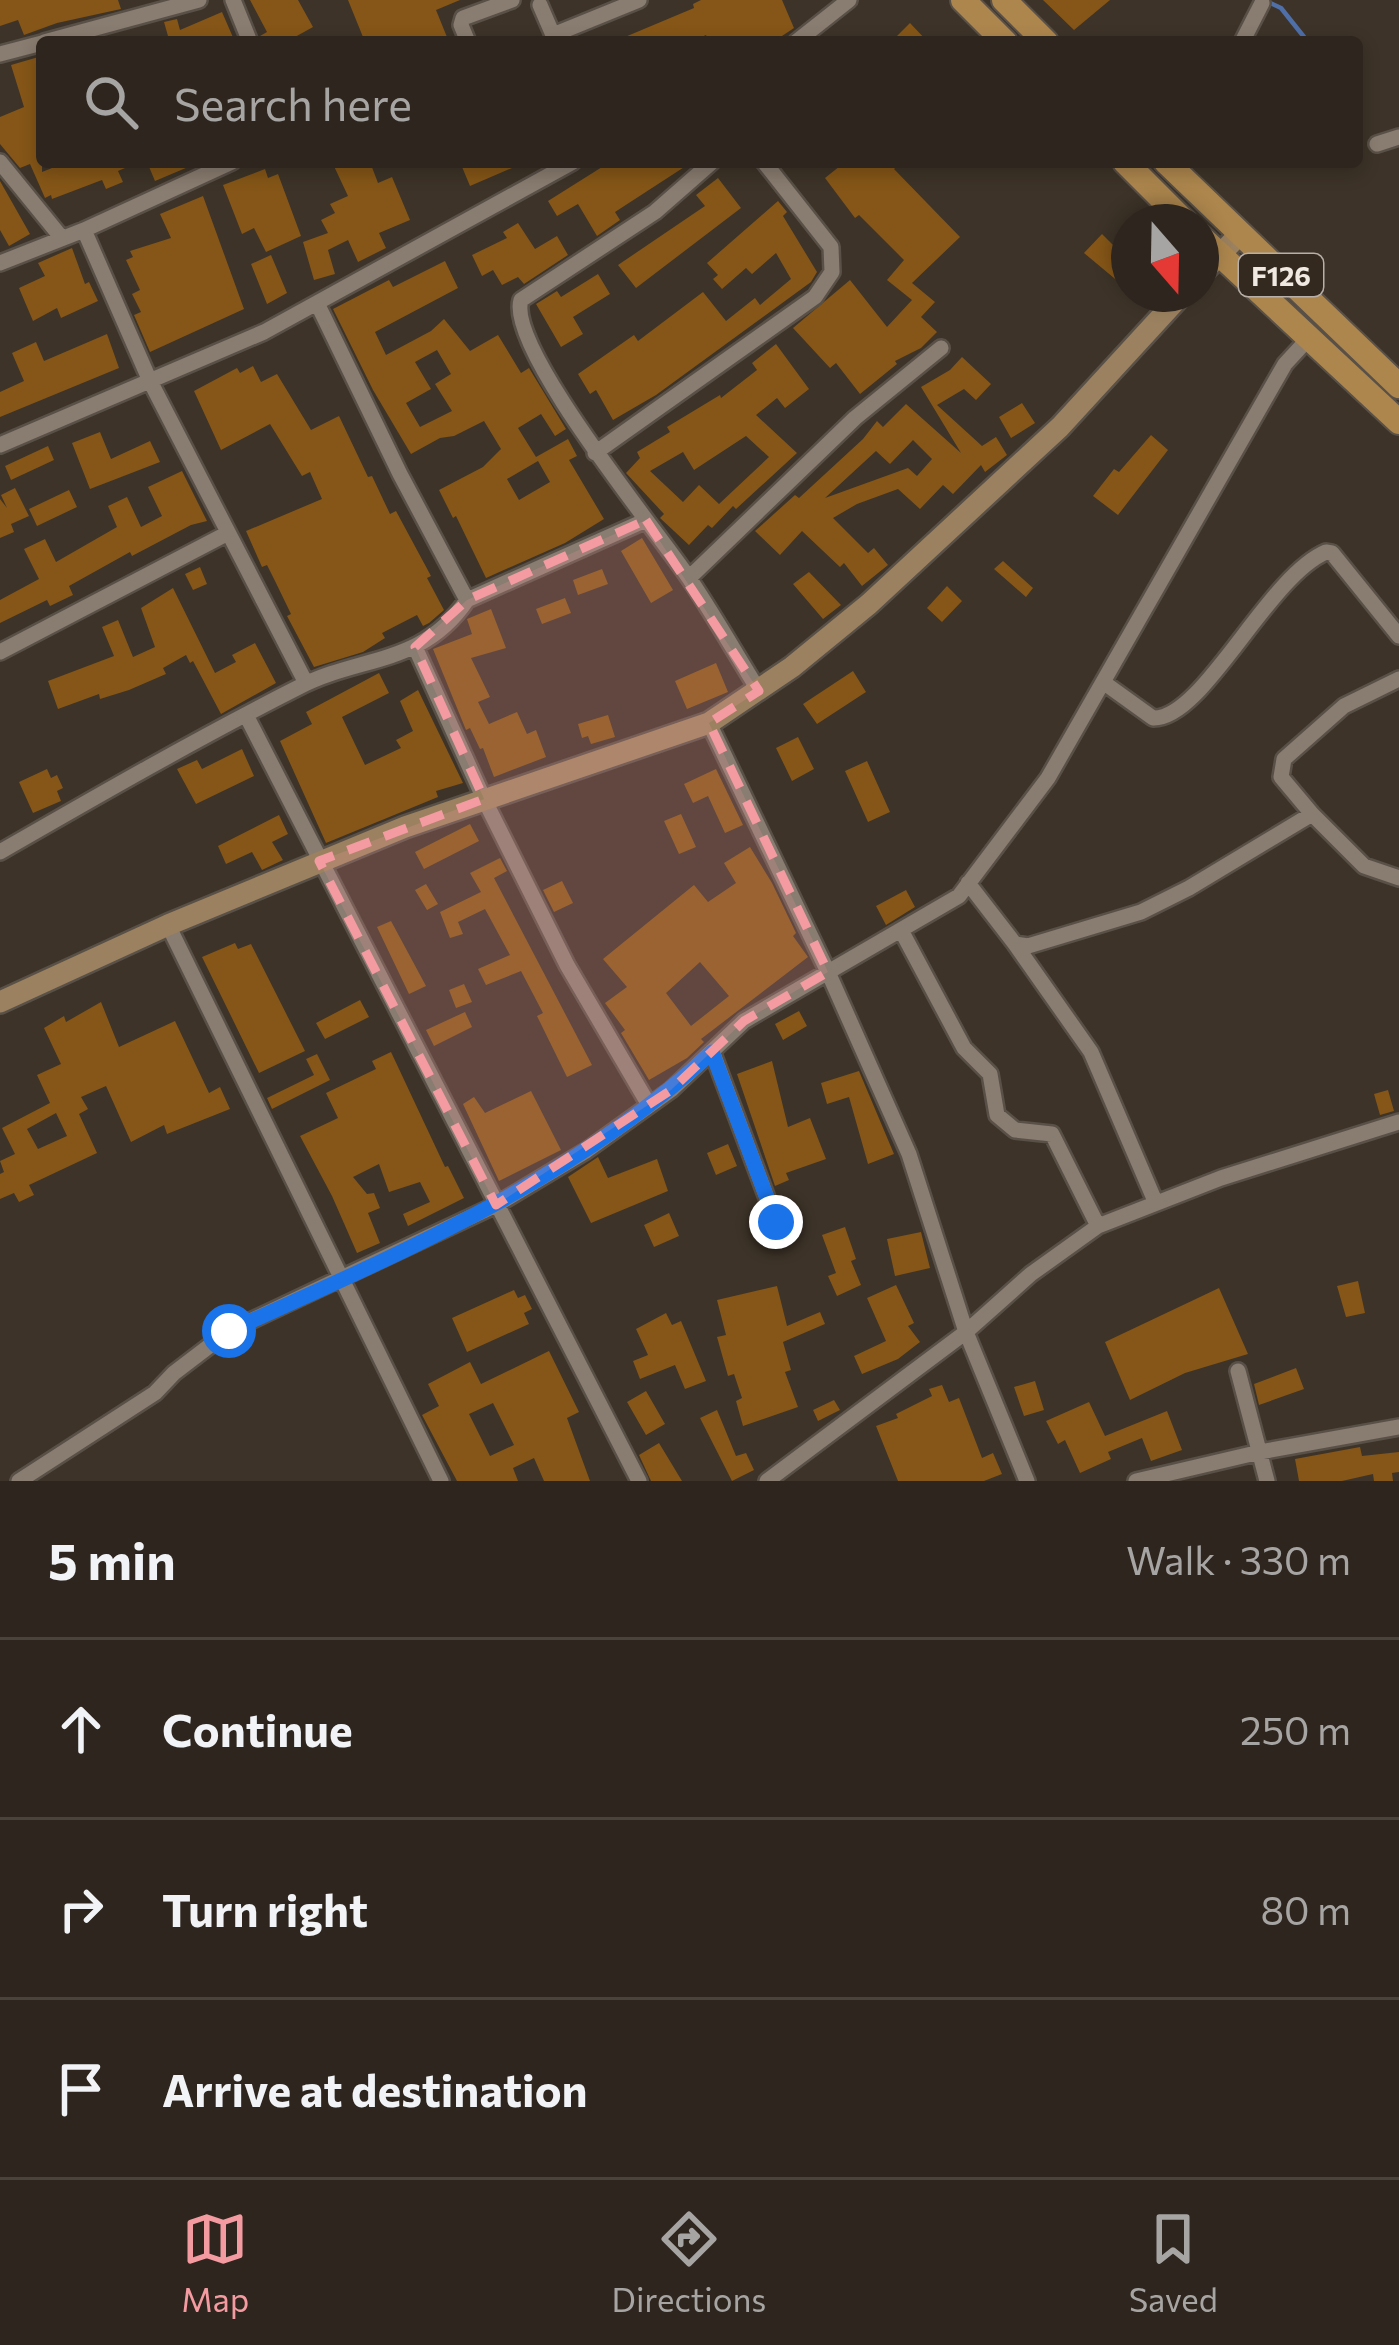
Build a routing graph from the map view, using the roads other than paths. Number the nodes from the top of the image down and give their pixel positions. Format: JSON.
{"nodes":[{"id":1,"x":199,"y":0,"type":"edge"},
{"id":2,"x":233,"y":0,"type":"edge"},
{"id":3,"x":512,"y":0,"type":"edge"},
{"id":4,"x":638,"y":0,"type":"edge"},
{"id":5,"x":849,"y":0,"type":"edge"},
{"id":6,"x":963,"y":0,"type":"edge"},
{"id":7,"x":1004,"y":0,"type":"edge"},
{"id":8,"x":543,"y":2,"type":"edge"},
{"id":9,"x":1262,"y":3,"type":"dead end"},
{"id":10,"x":157,"y":5,"type":"edge"},
{"id":11,"x":78,"y":36,"type":"edge"},
{"id":12,"x":248,"y":36,"type":"edge"},
{"id":13,"x":466,"y":36,"type":"edge"},
{"id":14,"x":552,"y":36,"type":"edge"},
{"id":15,"x":560,"y":36,"type":"edge"},
{"id":16,"x":804,"y":36,"type":"edge"},
{"id":17,"x":999,"y":36,"type":"edge"},
{"id":18,"x":1040,"y":36,"type":"edge"},
{"id":19,"x":1244,"y":36,"type":"edge"},
{"id":20,"x":36,"y":44,"type":"edge"},
{"id":21,"x":0,"y":54,"type":"edge"},
{"id":22,"x":1399,"y":137,"type":"edge"},
{"id":23,"x":1377,"y":144,"type":"dead end"},
{"id":24,"x":0,"y":162,"type":"edge"},
{"id":25,"x":219,"y":168,"type":"edge"},
{"id":26,"x":562,"y":168,"type":"edge"},
{"id":27,"x":705,"y":168,"type":"edge"},
{"id":28,"x":769,"y":168,"type":"edge"},
{"id":29,"x":1131,"y":168,"type":"edge"},
{"id":30,"x":1176,"y":168,"type":"edge"},
{"id":31,"x":1167,"y":204,"type":"edge"},
{"id":32,"x":84,"y":230,"type":"junction"},
{"id":33,"x":1238,"y":235,"type":"junction"},
{"id":34,"x":61,"y":237,"type":"junction"},
{"id":35,"x":1219,"y":242,"type":"edge"},
{"id":36,"x":1219,"y":254,"type":"edge"},
{"id":37,"x":0,"y":263,"type":"edge"},
{"id":38,"x":317,"y":303,"type":"junction"},
{"id":39,"x":1165,"y":312,"type":"edge"},
{"id":40,"x":1309,"y":338,"type":"junction"},
{"id":41,"x":941,"y":348,"type":"dead end"},
{"id":42,"x":150,"y":381,"type":"junction"},
{"id":43,"x":1399,"y":386,"type":"edge"},
{"id":44,"x":1399,"y":422,"type":"edge"},
{"id":45,"x":0,"y":445,"type":"edge"},
{"id":46,"x":595,"y":453,"type":"junction"},
{"id":47,"x":646,"y":520,"type":"junction"},
{"id":48,"x":228,"y":533,"type":"junction"},
{"id":49,"x":689,"y":578,"type":"junction"},
{"id":50,"x":467,"y":600,"type":"junction"},
{"id":51,"x":1399,"y":636,"type":"edge"},
{"id":52,"x":415,"y":647,"type":"junction"},
{"id":53,"x":0,"y":652,"type":"edge"},
{"id":54,"x":1399,"y":679,"type":"edge"},
{"id":55,"x":1102,"y":682,"type":"junction"},
{"id":56,"x":305,"y":683,"type":"junction"},
{"id":57,"x":759,"y":691,"type":"junction"},
{"id":58,"x":246,"y":715,"type":"junction"},
{"id":59,"x":709,"y":723,"type":"junction"},
{"id":60,"x":484,"y":799,"type":"junction"},
{"id":61,"x":1312,"y":814,"type":"junction"},
{"id":62,"x":0,"y":852,"type":"edge"},
{"id":63,"x":319,"y":862,"type":"junction"},
{"id":64,"x":1399,"y":878,"type":"edge"},
{"id":65,"x":968,"y":883,"type":"junction"},
{"id":66,"x":168,"y":925,"type":"junction"},
{"id":67,"x":902,"y":932,"type":"junction"},
{"id":68,"x":1015,"y":944,"type":"junction"},
{"id":69,"x":828,"y":972,"type":"junction"},
{"id":70,"x":0,"y":1002,"type":"edge"},
{"id":71,"x":712,"y":1052,"type":"junction"},
{"id":72,"x":649,"y":1105,"type":"junction"},
{"id":73,"x":1399,"y":1122,"type":"edge"},
{"id":74,"x":1155,"y":1202,"type":"junction"},
{"id":75,"x":496,"y":1205,"type":"junction"},
{"id":76,"x":776,"y":1222,"type":"dead end"},
{"id":77,"x":1098,"y":1226,"type":"junction"},
{"id":78,"x":344,"y":1279,"type":"junction"},
{"id":79,"x":966,"y":1332,"type":"junction"},
{"id":80,"x":1238,"y":1372,"type":"dead end"},
{"id":81,"x":1399,"y":1427,"type":"edge"},
{"id":82,"x":1260,"y":1452,"type":"junction"},
{"id":83,"x":1178,"y":1476,"type":"edge"},
{"id":84,"x":19,"y":1481,"type":"edge"},
{"id":85,"x":441,"y":1481,"type":"edge"},
{"id":86,"x":639,"y":1481,"type":"edge"},
{"id":87,"x":766,"y":1481,"type":"edge"},
{"id":88,"x":1027,"y":1481,"type":"edge"},
{"id":89,"x":1136,"y":1481,"type":"edge"},
{"id":90,"x":1267,"y":1481,"type":"edge"}],
"edges":[{"from":1,"to":10,"type":"street"},
{"from":2,"to":12,"type":"street"},
{"from":3,"to":13,"type":"street"},
{"from":4,"to":15,"type":"street"},
{"from":5,"to":16,"type":"street"},
{"from":6,"to":17,"type":"main road"},
{"from":7,"to":18,"type":"main road"},
{"from":8,"to":14,"type":"street"},
{"from":9,"to":19,"type":"street"},
{"from":10,"to":11,"type":"street"},
{"from":20,"to":21,"type":"street"},
{"from":22,"to":23,"type":"street"},
{"from":24,"to":34,"type":"street"},
{"from":25,"to":32,"type":"street"},
{"from":26,"to":38,"type":"street"},
{"from":27,"to":46,"type":"street"},
{"from":28,"to":46,"type":"street"},
{"from":29,"to":31,"type":"main road"},
{"from":30,"to":33,"type":"main road","number":"F126"},
{"from":32,"to":34,"type":"street"},
{"from":32,"to":42,"type":"street"},
{"from":33,"to":35,"type":"street"},
{"from":33,"to":43,"type":"main road","number":"F126"},
{"from":34,"to":37,"type":"street"},
{"from":36,"to":40,"type":"main road","number":"F126"},
{"from":38,"to":42,"type":"street"},
{"from":38,"to":50,"type":"street"},
{"from":39,"to":57,"type":"street"},
{"from":40,"to":44,"type":"main road","number":"F126"},
{"from":40,"to":55,"type":"street"},
{"from":41,"to":49,"type":"street"},
{"from":42,"to":45,"type":"street"},
{"from":42,"to":48,"type":"street"},
{"from":46,"to":47,"type":"street"},
{"from":47,"to":49,"type":"street"},
{"from":47,"to":50,"type":"street"},
{"from":48,"to":53,"type":"street"},
{"from":48,"to":56,"type":"street"},
{"from":49,"to":57,"type":"street"},
{"from":50,"to":52,"type":"street"},
{"from":51,"to":55,"type":"street"},
{"from":52,"to":56,"type":"street"},
{"from":52,"to":60,"type":"street"},
{"from":54,"to":61,"type":"street"},
{"from":55,"to":65,"type":"street"},
{"from":56,"to":58,"type":"street"},
{"from":57,"to":59,"type":"street"},
{"from":58,"to":62,"type":"street"},
{"from":58,"to":63,"type":"street"},
{"from":59,"to":60,"type":"street"},
{"from":59,"to":69,"type":"street"},
{"from":60,"to":63,"type":"street"},
{"from":60,"to":72,"type":"street"},
{"from":61,"to":64,"type":"street"},
{"from":61,"to":68,"type":"street"},
{"from":63,"to":66,"type":"street"},
{"from":63,"to":75,"type":"street"},
{"from":65,"to":67,"type":"street"},
{"from":65,"to":68,"type":"street"},
{"from":66,"to":70,"type":"street"},
{"from":66,"to":78,"type":"street"},
{"from":67,"to":69,"type":"street"},
{"from":67,"to":77,"type":"street"},
{"from":68,"to":74,"type":"street"},
{"from":69,"to":71,"type":"street"},
{"from":69,"to":79,"type":"street"},
{"from":71,"to":72,"type":"street"},
{"from":71,"to":76,"type":"street"},
{"from":72,"to":75,"type":"street"},
{"from":73,"to":74,"type":"street"},
{"from":74,"to":77,"type":"street"},
{"from":75,"to":78,"type":"street"},
{"from":75,"to":86,"type":"street"},
{"from":77,"to":79,"type":"street"},
{"from":78,"to":84,"type":"street"},
{"from":78,"to":85,"type":"street"},
{"from":79,"to":87,"type":"street"},
{"from":79,"to":88,"type":"street"},
{"from":80,"to":82,"type":"street"},
{"from":81,"to":82,"type":"street"},
{"from":82,"to":83,"type":"street"},
{"from":82,"to":90,"type":"street"},
{"from":83,"to":89,"type":"street"}]}
